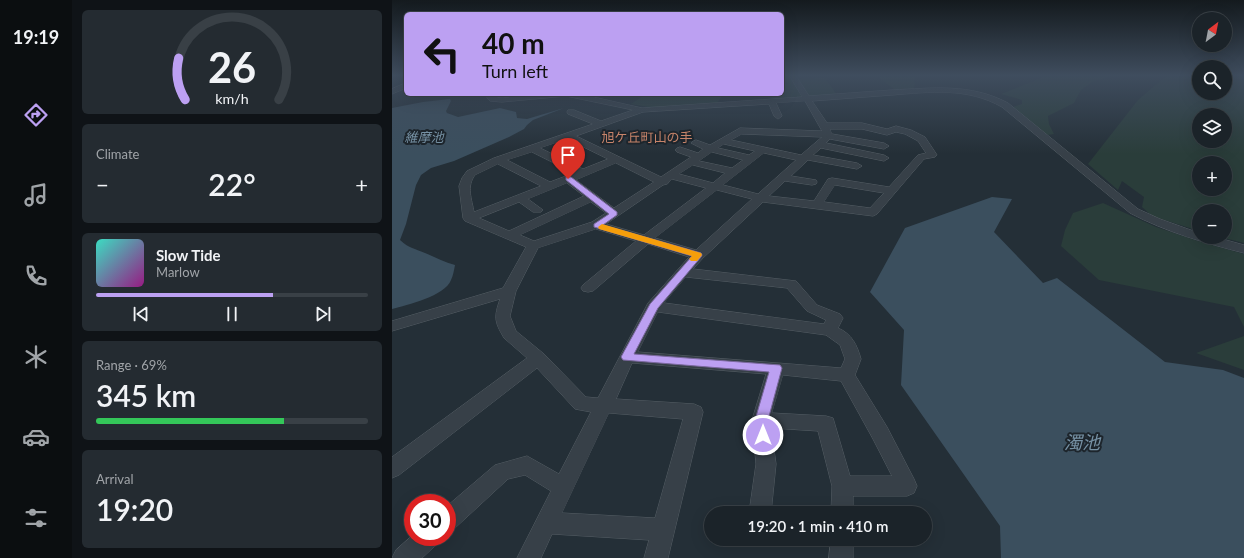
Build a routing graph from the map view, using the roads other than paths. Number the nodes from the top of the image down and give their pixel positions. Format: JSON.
{"nodes":[{"id":1,"x":606,"y":102,"type":"edge"},
{"id":2,"x":772,"y":102,"type":"joint"},
{"id":3,"x":810,"y":102,"type":"edge"},
{"id":4,"x":998,"y":102,"type":"edge"},
{"id":5,"x":738,"y":104,"type":"junction"},
{"id":6,"x":610,"y":107,"type":"dead end"},
{"id":7,"x":642,"y":110,"type":"junction"},
{"id":8,"x":571,"y":112,"type":"dead end"},
{"id":9,"x":741,"y":113,"type":"dead end"},
{"id":10,"x":630,"y":115,"type":"junction"},
{"id":11,"x":778,"y":116,"type":"dead end"},
{"id":12,"x":602,"y":125,"type":"junction"},
{"id":13,"x":826,"y":132,"type":"junction"},
{"id":14,"x":570,"y":136,"type":"junction"},
{"id":15,"x":722,"y":141,"type":"junction"},
{"id":16,"x":696,"y":143,"type":"dead end"},
{"id":17,"x":820,"y":145,"type":"junction"},
{"id":18,"x":884,"y":146,"type":"dead end"},
{"id":19,"x":534,"y":149,"type":"junction"},
{"id":20,"x":711,"y":149,"type":"junction"},
{"id":21,"x":680,"y":150,"type":"dead end"},
{"id":22,"x":762,"y":150,"type":"junction"},
{"id":23,"x":805,"y":158,"type":"junction"},
{"id":24,"x":884,"y":158,"type":"dead end"},
{"id":25,"x":618,"y":159,"type":"junction"},
{"id":26,"x":696,"y":159,"type":"junction"},
{"id":27,"x":751,"y":159,"type":"junction"},
{"id":28,"x":498,"y":160,"type":"junction"},
{"id":29,"x":857,"y":166,"type":"dead end"},
{"id":30,"x":734,"y":172,"type":"junction"},
{"id":31,"x":583,"y":173,"type":"junction"},
{"id":32,"x":784,"y":178,"type":"junction"},
{"id":33,"x":568,"y":179,"type":"junction"},
{"id":34,"x":667,"y":179,"type":"junction"},
{"id":35,"x":812,"y":182,"type":"dead end"},
{"id":36,"x":550,"y":186,"type":"junction"},
{"id":37,"x":714,"y":187,"type":"junction"},
{"id":38,"x":892,"y":191,"type":"junction"},
{"id":39,"x":592,"y":197,"type":"junction"},
{"id":40,"x":520,"y":198,"type":"junction"},
{"id":41,"x":762,"y":198,"type":"junction"},
{"id":42,"x":817,"y":205,"type":"junction"},
{"id":43,"x":538,"y":210,"type":"dead end"},
{"id":44,"x":614,"y":214,"type":"junction"},
{"id":45,"x":469,"y":218,"type":"junction"},
{"id":46,"x":596,"y":225,"type":"junction"},
{"id":47,"x":1192,"y":234,"type":"edge"},
{"id":48,"x":510,"y":235,"type":"junction"},
{"id":49,"x":645,"y":240,"type":"junction"},
{"id":50,"x":1226,"y":244,"type":"edge"},
{"id":51,"x":533,"y":246,"type":"junction"},
{"id":52,"x":1244,"y":249,"type":"edge"},
{"id":53,"x":698,"y":255,"type":"junction"},
{"id":54,"x":682,"y":272,"type":"junction"},
{"id":55,"x":588,"y":288,"type":"dead end"},
{"id":56,"x":509,"y":291,"type":"junction"},
{"id":57,"x":653,"y":306,"type":"junction"},
{"id":58,"x":392,"y":326,"type":"edge"},
{"id":59,"x":829,"y":330,"type":"junction"},
{"id":60,"x":627,"y":357,"type":"junction"},
{"id":61,"x":538,"y":358,"type":"junction"},
{"id":62,"x":776,"y":368,"type":"junction"},
{"id":63,"x":846,"y":375,"type":"junction"},
{"id":64,"x":603,"y":406,"type":"junction"},
{"id":65,"x":761,"y":420,"type":"junction"},
{"id":66,"x":392,"y":469,"type":"edge"},
{"id":67,"x":842,"y":486,"type":"junction"},
{"id":68,"x":564,"y":488,"type":"junction"},
{"id":69,"x":761,"y":506,"type":"edge"},
{"id":70,"x":842,"y":506,"type":"edge"},
{"id":71,"x":456,"y":512,"type":"edge"},
{"id":72,"x":546,"y":523,"type":"junction"},
{"id":73,"x":663,"y":530,"type":"junction"},
{"id":74,"x":418,"y":546,"type":"edge"},
{"id":75,"x":842,"y":546,"type":"edge"},
{"id":76,"x":404,"y":558,"type":"edge"},
{"id":77,"x":529,"y":558,"type":"edge"},
{"id":78,"x":656,"y":558,"type":"edge"},
{"id":79,"x":841,"y":558,"type":"edge"}],
"edges":[{"from":1,"to":7,"type":"street"},
{"from":2,"to":5,"type":"street"},
{"from":2,"to":11,"type":"street"},
{"from":3,"to":13,"type":"street"},
{"from":4,"to":47,"type":"street"},
{"from":5,"to":7,"type":"street"},
{"from":5,"to":9,"type":"street"},
{"from":6,"to":10,"type":"street"},
{"from":7,"to":10,"type":"street"},
{"from":8,"to":12,"type":"street"},
{"from":10,"to":12,"type":"street"},
{"from":12,"to":14,"type":"street"},
{"from":13,"to":15,"type":"street"},
{"from":13,"to":17,"type":"street"},
{"from":13,"to":18,"type":"street"},
{"from":13,"to":38,"type":"street"},
{"from":14,"to":19,"type":"street"},
{"from":14,"to":25,"type":"street"},
{"from":15,"to":20,"type":"street"},
{"from":15,"to":22,"type":"street"},
{"from":16,"to":20,"type":"street"},
{"from":17,"to":23,"type":"street"},
{"from":17,"to":24,"type":"street"},
{"from":19,"to":28,"type":"street"},
{"from":19,"to":31,"type":"street"},
{"from":20,"to":26,"type":"street"},
{"from":20,"to":27,"type":"street"},
{"from":21,"to":26,"type":"street"},
{"from":22,"to":23,"type":"street"},
{"from":22,"to":27,"type":"street"},
{"from":23,"to":29,"type":"street"},
{"from":23,"to":32,"type":"street"},
{"from":25,"to":31,"type":"street"},
{"from":25,"to":34,"type":"street"},
{"from":26,"to":30,"type":"street"},
{"from":26,"to":34,"type":"street"},
{"from":27,"to":30,"type":"street"},
{"from":28,"to":36,"type":"street"},
{"from":28,"to":45,"type":"street"},
{"from":30,"to":37,"type":"street"},
{"from":31,"to":33,"type":"street"},
{"from":32,"to":35,"type":"street"},
{"from":32,"to":41,"type":"street"},
{"from":33,"to":36,"type":"street"},
{"from":33,"to":39,"type":"street"},
{"from":34,"to":37,"type":"street"},
{"from":34,"to":44,"type":"street"},
{"from":36,"to":40,"type":"street"},
{"from":37,"to":41,"type":"street"},
{"from":37,"to":49,"type":"street"},
{"from":38,"to":42,"type":"street"},
{"from":38,"to":42,"type":"street"},
{"from":39,"to":44,"type":"street"},
{"from":39,"to":48,"type":"street"},
{"from":40,"to":43,"type":"street"},
{"from":40,"to":45,"type":"street"},
{"from":41,"to":42,"type":"street"},
{"from":41,"to":53,"type":"street"},
{"from":44,"to":46,"type":"street"},
{"from":45,"to":48,"type":"street"},
{"from":46,"to":49,"type":"street"},
{"from":46,"to":51,"type":"street"},
{"from":48,"to":51,"type":"street"},
{"from":49,"to":53,"type":"street"},
{"from":49,"to":55,"type":"street"},
{"from":50,"to":52,"type":"street"},
{"from":51,"to":56,"type":"street"},
{"from":53,"to":54,"type":"street"},
{"from":54,"to":57,"type":"street"},
{"from":54,"to":59,"type":"street"},
{"from":56,"to":58,"type":"street"},
{"from":56,"to":61,"type":"street"},
{"from":57,"to":59,"type":"street"},
{"from":57,"to":60,"type":"street"},
{"from":59,"to":63,"type":"street"},
{"from":60,"to":62,"type":"street"},
{"from":60,"to":64,"type":"street"},
{"from":61,"to":64,"type":"street"},
{"from":61,"to":66,"type":"street"},
{"from":62,"to":63,"type":"street"},
{"from":62,"to":65,"type":"street"},
{"from":63,"to":67,"type":"street"},
{"from":64,"to":68,"type":"street"},
{"from":64,"to":73,"type":"street"},
{"from":65,"to":67,"type":"street"},
{"from":65,"to":69,"type":"street"},
{"from":67,"to":70,"type":"street"},
{"from":68,"to":71,"type":"street"},
{"from":68,"to":72,"type":"street"},
{"from":72,"to":73,"type":"street"},
{"from":72,"to":77,"type":"street"},
{"from":73,"to":78,"type":"street"},
{"from":74,"to":76,"type":"street"},
{"from":75,"to":79,"type":"street"}]}
